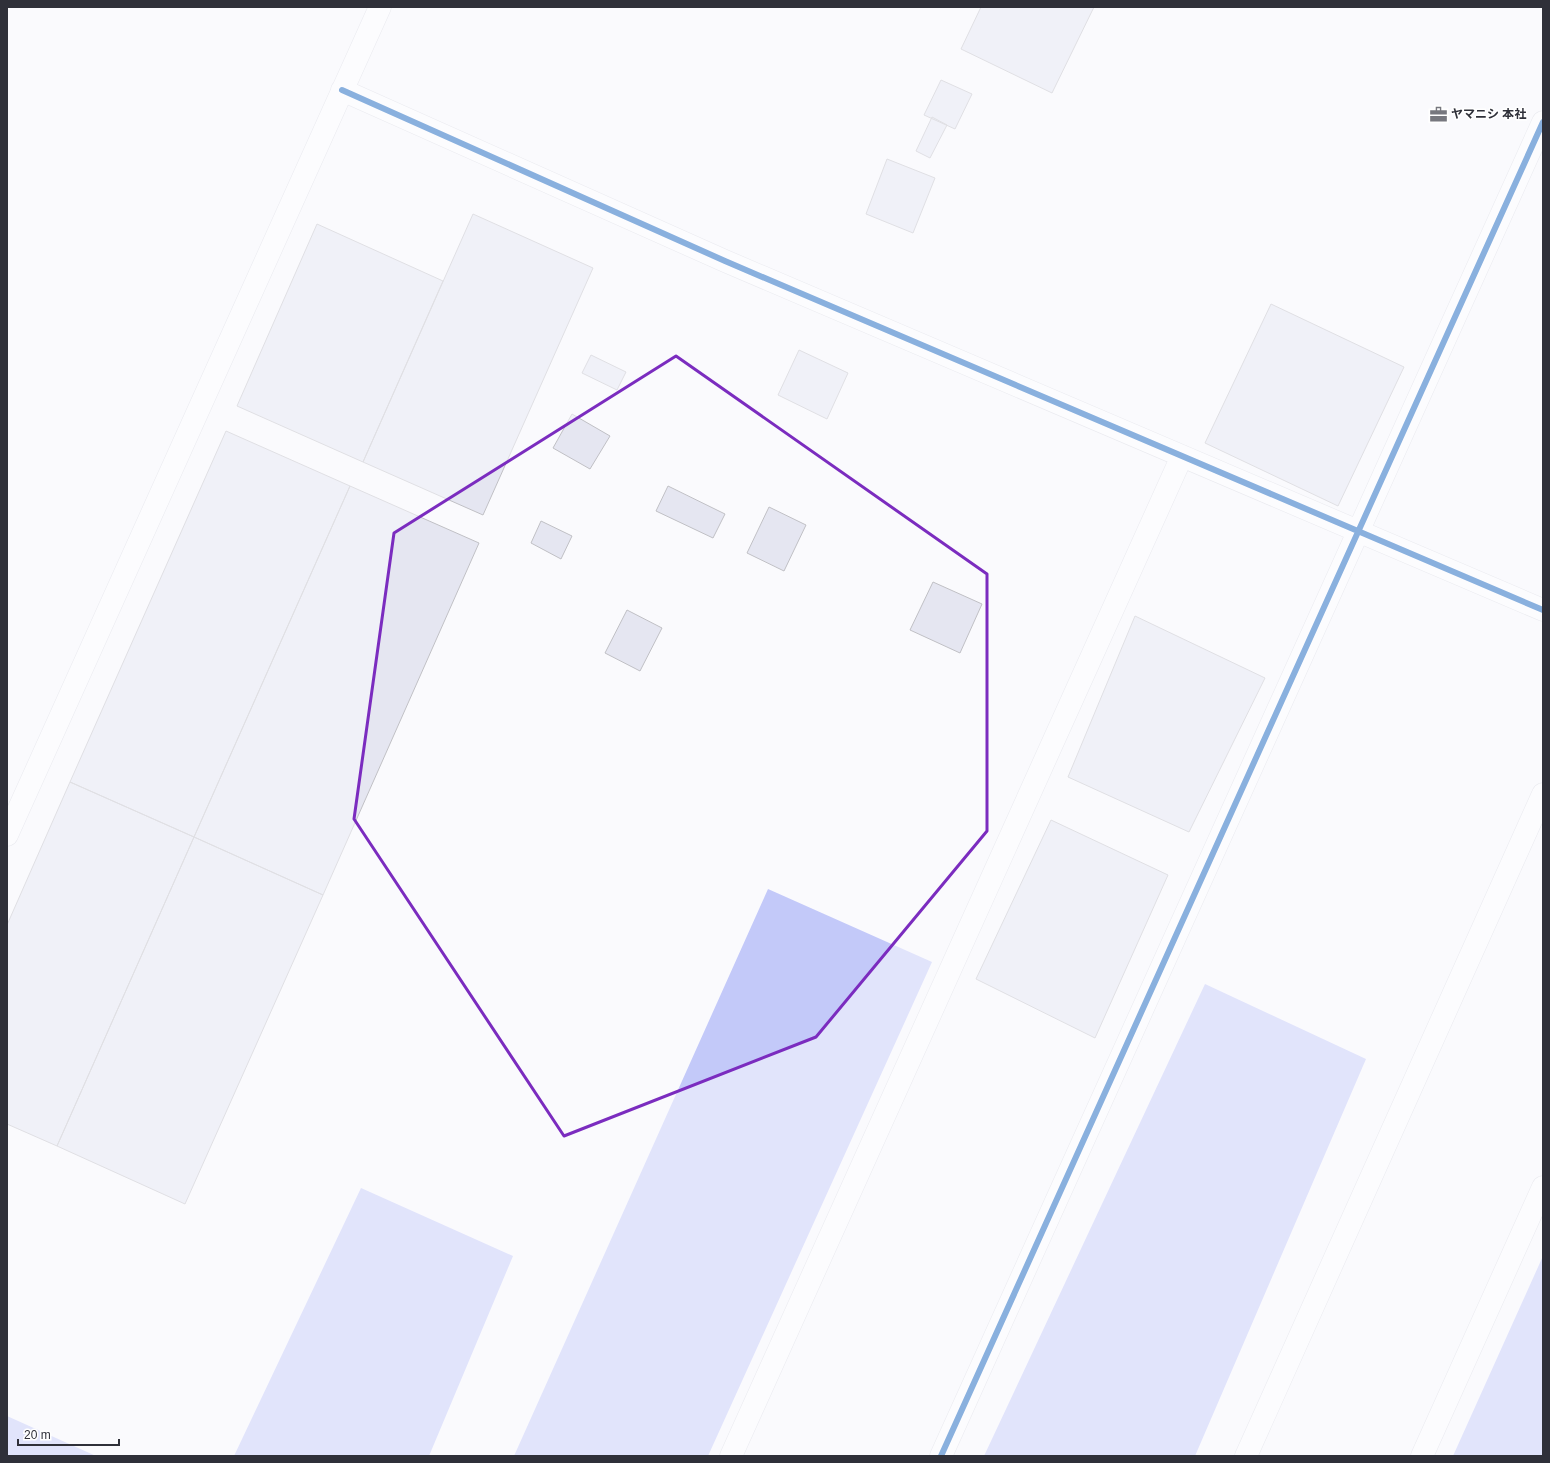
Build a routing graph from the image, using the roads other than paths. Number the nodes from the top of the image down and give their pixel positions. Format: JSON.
{"nodes":[{"id":1,"x":380,"y":7,"type":"edge"},
{"id":2,"x":342,"y":90,"type":"junction"},
{"id":3,"x":1543,"y":122,"type":"edge"},
{"id":4,"x":1182,"y":456,"type":"junction"},
{"id":5,"x":1358,"y":531,"type":"junction"},
{"id":6,"x":1543,"y":610,"type":"edge"},
{"id":7,"x":1543,"y":794,"type":"edge"},
{"id":8,"x":7,"y":835,"type":"edge"},
{"id":9,"x":1543,"y":1186,"type":"edge"},
{"id":10,"x":731,"y":1456,"type":"edge"},
{"id":11,"x":941,"y":1456,"type":"edge"},
{"id":12,"x":1246,"y":1456,"type":"edge"},
{"id":13,"x":1422,"y":1456,"type":"edge"}],
"edges":[{"from":1,"to":2,"type":"street"},
{"from":2,"to":4,"type":"street"},
{"from":2,"to":8,"type":"street"},
{"from":3,"to":5,"type":"street"},
{"from":4,"to":5,"type":"street"},
{"from":4,"to":10,"type":"street"},
{"from":5,"to":6,"type":"street"},
{"from":5,"to":11,"type":"street"},
{"from":7,"to":12,"type":"street"},
{"from":9,"to":13,"type":"street"}]}
